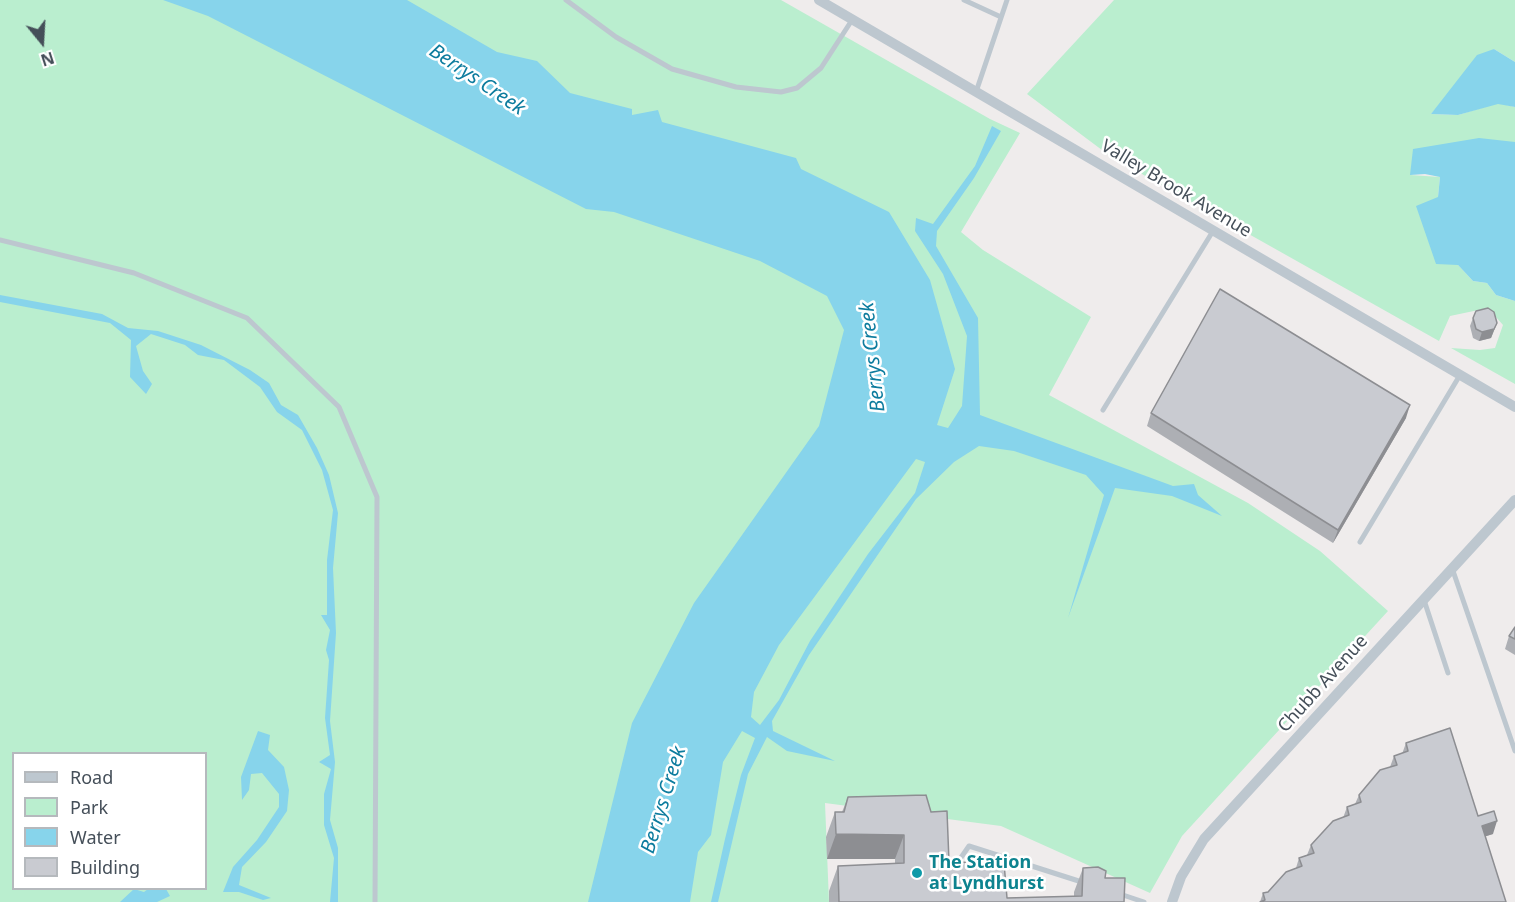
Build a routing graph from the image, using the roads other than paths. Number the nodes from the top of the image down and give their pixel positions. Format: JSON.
{"nodes":[{"id":1,"x":566,"y":0,"type":"edge"},
{"id":2,"x":819,"y":0,"type":"edge"},
{"id":3,"x":964,"y":0,"type":"edge"},
{"id":4,"x":1007,"y":0,"type":"edge"},
{"id":5,"x":1001,"y":16,"type":"junction"},
{"id":6,"x":852,"y":20,"type":"junction"},
{"id":7,"x":975,"y":93,"type":"junction"},
{"id":8,"x":1213,"y":231,"type":"junction"},
{"id":9,"x":0,"y":240,"type":"edge"},
{"id":10,"x":1460,"y":375,"type":"junction"},
{"id":11,"x":1515,"y":407,"type":"edge"},
{"id":12,"x":1103,"y":410,"type":"dead end"},
{"id":13,"x":1515,"y":500,"type":"edge"},
{"id":14,"x":1360,"y":542,"type":"dead end"},
{"id":15,"x":1452,"y":568,"type":"junction"},
{"id":16,"x":1424,"y":599,"type":"junction"},
{"id":17,"x":1448,"y":673,"type":"dead end"},
{"id":18,"x":1515,"y":751,"type":"edge"},
{"id":19,"x":996,"y":855,"type":"junction"},
{"id":20,"x":970,"y":870,"type":"edge"},
{"id":21,"x":978,"y":870,"type":"edge"},
{"id":22,"x":1091,"y":885,"type":"edge"},
{"id":23,"x":1112,"y":892,"type":"edge"},
{"id":24,"x":375,"y":902,"type":"edge"},
{"id":25,"x":1144,"y":902,"type":"edge"},
{"id":26,"x":1172,"y":902,"type":"edge"}],
"edges":[{"from":1,"to":6,"type":"lane"},
{"from":2,"to":6,"type":"street","name":"Valley Brook Avenue"},
{"from":3,"to":5,"type":"lane"},
{"from":4,"to":5,"type":"lane"},
{"from":5,"to":7,"type":"lane"},
{"from":6,"to":7,"type":"street","name":"Valley Brook Avenue"},
{"from":7,"to":8,"type":"street","name":"Valley Brook Avenue"},
{"from":8,"to":10,"type":"street","name":"Valley Brook Avenue"},
{"from":8,"to":12,"type":"lane"},
{"from":9,"to":24,"type":"lane"},
{"from":10,"to":11,"type":"street","name":"Valley Brook Avenue"},
{"from":10,"to":14,"type":"lane"},
{"from":13,"to":15,"type":"street","name":"Chubb Avenue"},
{"from":15,"to":16,"type":"street","name":"Chubb Avenue"},
{"from":15,"to":18,"type":"lane"},
{"from":16,"to":17,"type":"lane"},
{"from":16,"to":26,"type":"street","name":"Chubb Avenue"},
{"from":19,"to":20,"type":"lane"},
{"from":19,"to":21,"type":"lane"},
{"from":19,"to":22,"type":"lane"},
{"from":23,"to":25,"type":"lane"}]}
